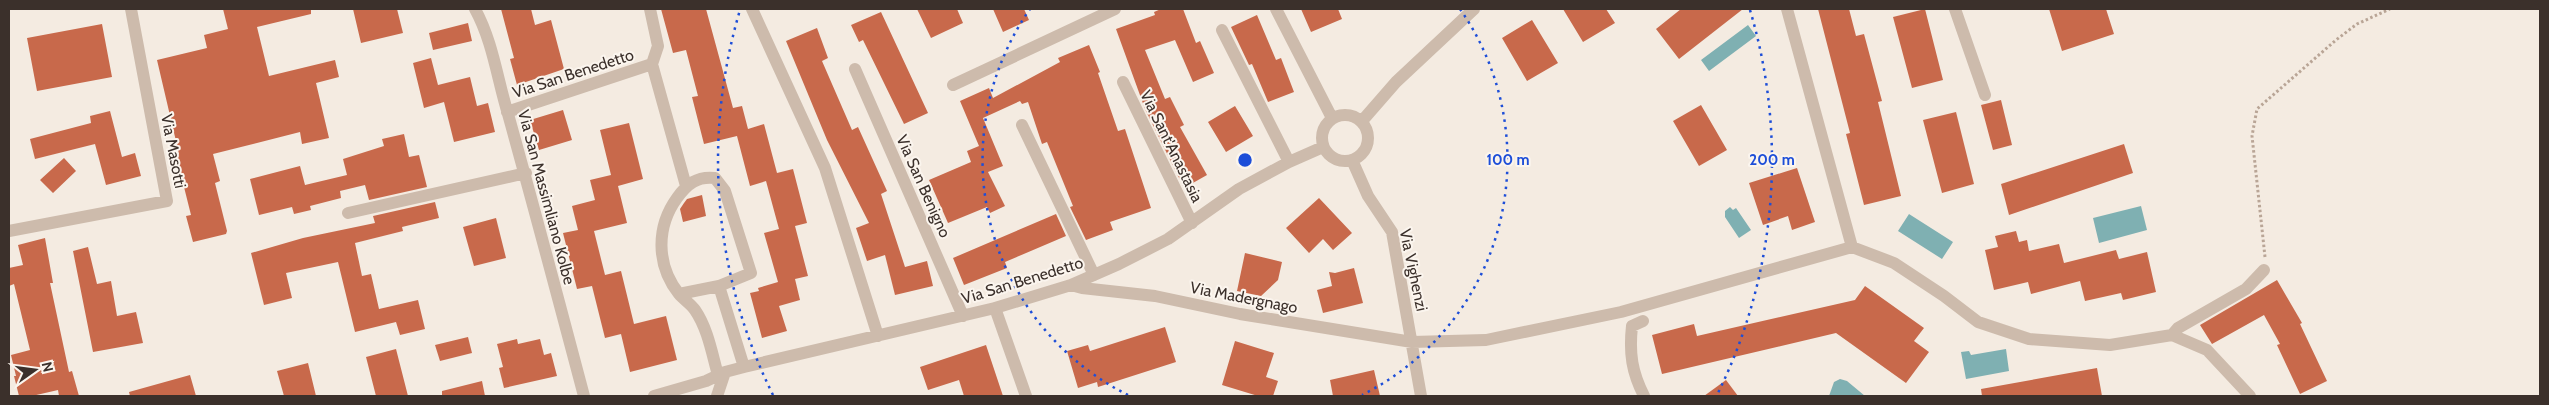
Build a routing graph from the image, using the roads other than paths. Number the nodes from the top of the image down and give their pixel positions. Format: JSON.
{"nodes":[{"id":1,"x":130,"y":9,"type":"edge"},
{"id":2,"x":475,"y":9,"type":"edge"},
{"id":3,"x":650,"y":9,"type":"edge"},
{"id":4,"x":752,"y":9,"type":"edge"},
{"id":5,"x":1115,"y":9,"type":"edge"},
{"id":6,"x":1276,"y":9,"type":"edge"},
{"id":7,"x":1474,"y":9,"type":"edge"},
{"id":8,"x":1788,"y":9,"type":"edge"},
{"id":9,"x":1955,"y":9,"type":"edge"},
{"id":10,"x":1222,"y":30,"type":"dead end"},
{"id":11,"x":652,"y":64,"type":"junction"},
{"id":12,"x":855,"y":69,"type":"dead end"},
{"id":13,"x":1123,"y":82,"type":"dead end"},
{"id":14,"x":953,"y":85,"type":"dead end"},
{"id":15,"x":1985,"y":95,"type":"dead end"},
{"id":16,"x":507,"y":112,"type":"junction"},
{"id":17,"x":1332,"y":118,"type":"junction"},
{"id":18,"x":1362,"y":121,"type":"junction"},
{"id":19,"x":1022,"y":125,"type":"dead end"},
{"id":20,"x":1323,"y":147,"type":"junction"},
{"id":21,"x":1352,"y":160,"type":"junction"},
{"id":22,"x":1289,"y":162,"type":"junction"},
{"id":23,"x":526,"y":174,"type":"junction"},
{"id":24,"x":686,"y":186,"type":"junction"},
{"id":25,"x":348,"y":213,"type":"dead end"},
{"id":26,"x":1192,"y":224,"type":"junction"},
{"id":27,"x":9,"y":231,"type":"edge"},
{"id":28,"x":1852,"y":247,"type":"junction"},
{"id":29,"x":2264,"y":270,"type":"road end"},
{"id":30,"x":1094,"y":275,"type":"junction"},
{"id":31,"x":1071,"y":285,"type":"junction"},
{"id":32,"x":719,"y":286,"type":"junction"},
{"id":33,"x":679,"y":294,"type":"junction"},
{"id":34,"x":995,"y":308,"type":"junction"},
{"id":35,"x":963,"y":316,"type":"junction"},
{"id":36,"x":1644,"y":321,"type":"dead end"},
{"id":37,"x":2172,"y":335,"type":"junction"},
{"id":38,"x":878,"y":336,"type":"junction"},
{"id":39,"x":1412,"y":342,"type":"junction"},
{"id":40,"x":744,"y":367,"type":"junction"},
{"id":41,"x":722,"y":374,"type":"junction"},
{"id":42,"x":584,"y":396,"type":"edge"},
{"id":43,"x":654,"y":396,"type":"edge"},
{"id":44,"x":717,"y":396,"type":"edge"},
{"id":45,"x":1026,"y":396,"type":"edge"},
{"id":46,"x":1421,"y":396,"type":"edge"},
{"id":47,"x":1644,"y":396,"type":"edge"},
{"id":48,"x":2250,"y":396,"type":"edge"}],
"edges":[{"from":1,"to":27,"type":"street","name":"Via Masotti"},
{"from":2,"to":16,"type":"street","name":"Via San Massimliano Kolbe"},
{"from":3,"to":11,"type":"street","name":"Via San Benedetto"},
{"from":4,"to":38,"type":"street"},
{"from":5,"to":14,"type":"street"},
{"from":6,"to":17,"type":"street"},
{"from":7,"to":18,"type":"street"},
{"from":8,"to":28,"type":"street"},
{"from":9,"to":15,"type":"street"},
{"from":10,"to":22,"type":"street"},
{"from":11,"to":16,"type":"street","name":"Via San Benedetto"},
{"from":11,"to":24,"type":"street"},
{"from":12,"to":35,"type":"street","name":"Via San Benigno"},
{"from":13,"to":26,"type":"street","name":"Via Sant'Anastasia"},
{"from":16,"to":23,"type":"street","name":"Via San Massimliano Kolbe"},
{"from":17,"to":18,"type":"street"},
{"from":17,"to":20,"type":"street"},
{"from":18,"to":21,"type":"street"},
{"from":19,"to":30,"type":"street"},
{"from":20,"to":21,"type":"street"},
{"from":20,"to":22,"type":"street","name":"Via San Benedetto"},
{"from":21,"to":39,"type":"street","name":"Via Vighenzi"},
{"from":22,"to":26,"type":"street","name":"Via San Benedetto"},
{"from":23,"to":25,"type":"street"},
{"from":23,"to":42,"type":"street","name":"Via San Massimliano Kolbe"},
{"from":24,"to":32,"type":"street"},
{"from":24,"to":33,"type":"street"},
{"from":26,"to":30,"type":"street","name":"Via San Benedetto"},
{"from":28,"to":37,"type":"street"},
{"from":28,"to":39,"type":"street","name":"Via Madergnago"},
{"from":29,"to":37,"type":"street"},
{"from":30,"to":31,"type":"street","name":"Via San Benedetto"},
{"from":31,"to":34,"type":"street","name":"Via San Benedetto"},
{"from":31,"to":39,"type":"street","name":"Via Madergnago"},
{"from":32,"to":33,"type":"street"},
{"from":32,"to":40,"type":"street"},
{"from":33,"to":41,"type":"street"},
{"from":34,"to":35,"type":"street","name":"Via San Benedetto"},
{"from":34,"to":45,"type":"street"},
{"from":35,"to":38,"type":"street","name":"Via San Benedetto"},
{"from":36,"to":47,"type":"street"},
{"from":37,"to":48,"type":"street"},
{"from":38,"to":40,"type":"street","name":"Via San Benedetto"},
{"from":39,"to":46,"type":"street","name":"Via Vighenzi"},
{"from":40,"to":41,"type":"street","name":"Via San Benedetto"},
{"from":41,"to":43,"type":"street","name":"Via San Benedetto"},
{"from":41,"to":44,"type":"street"}]}
